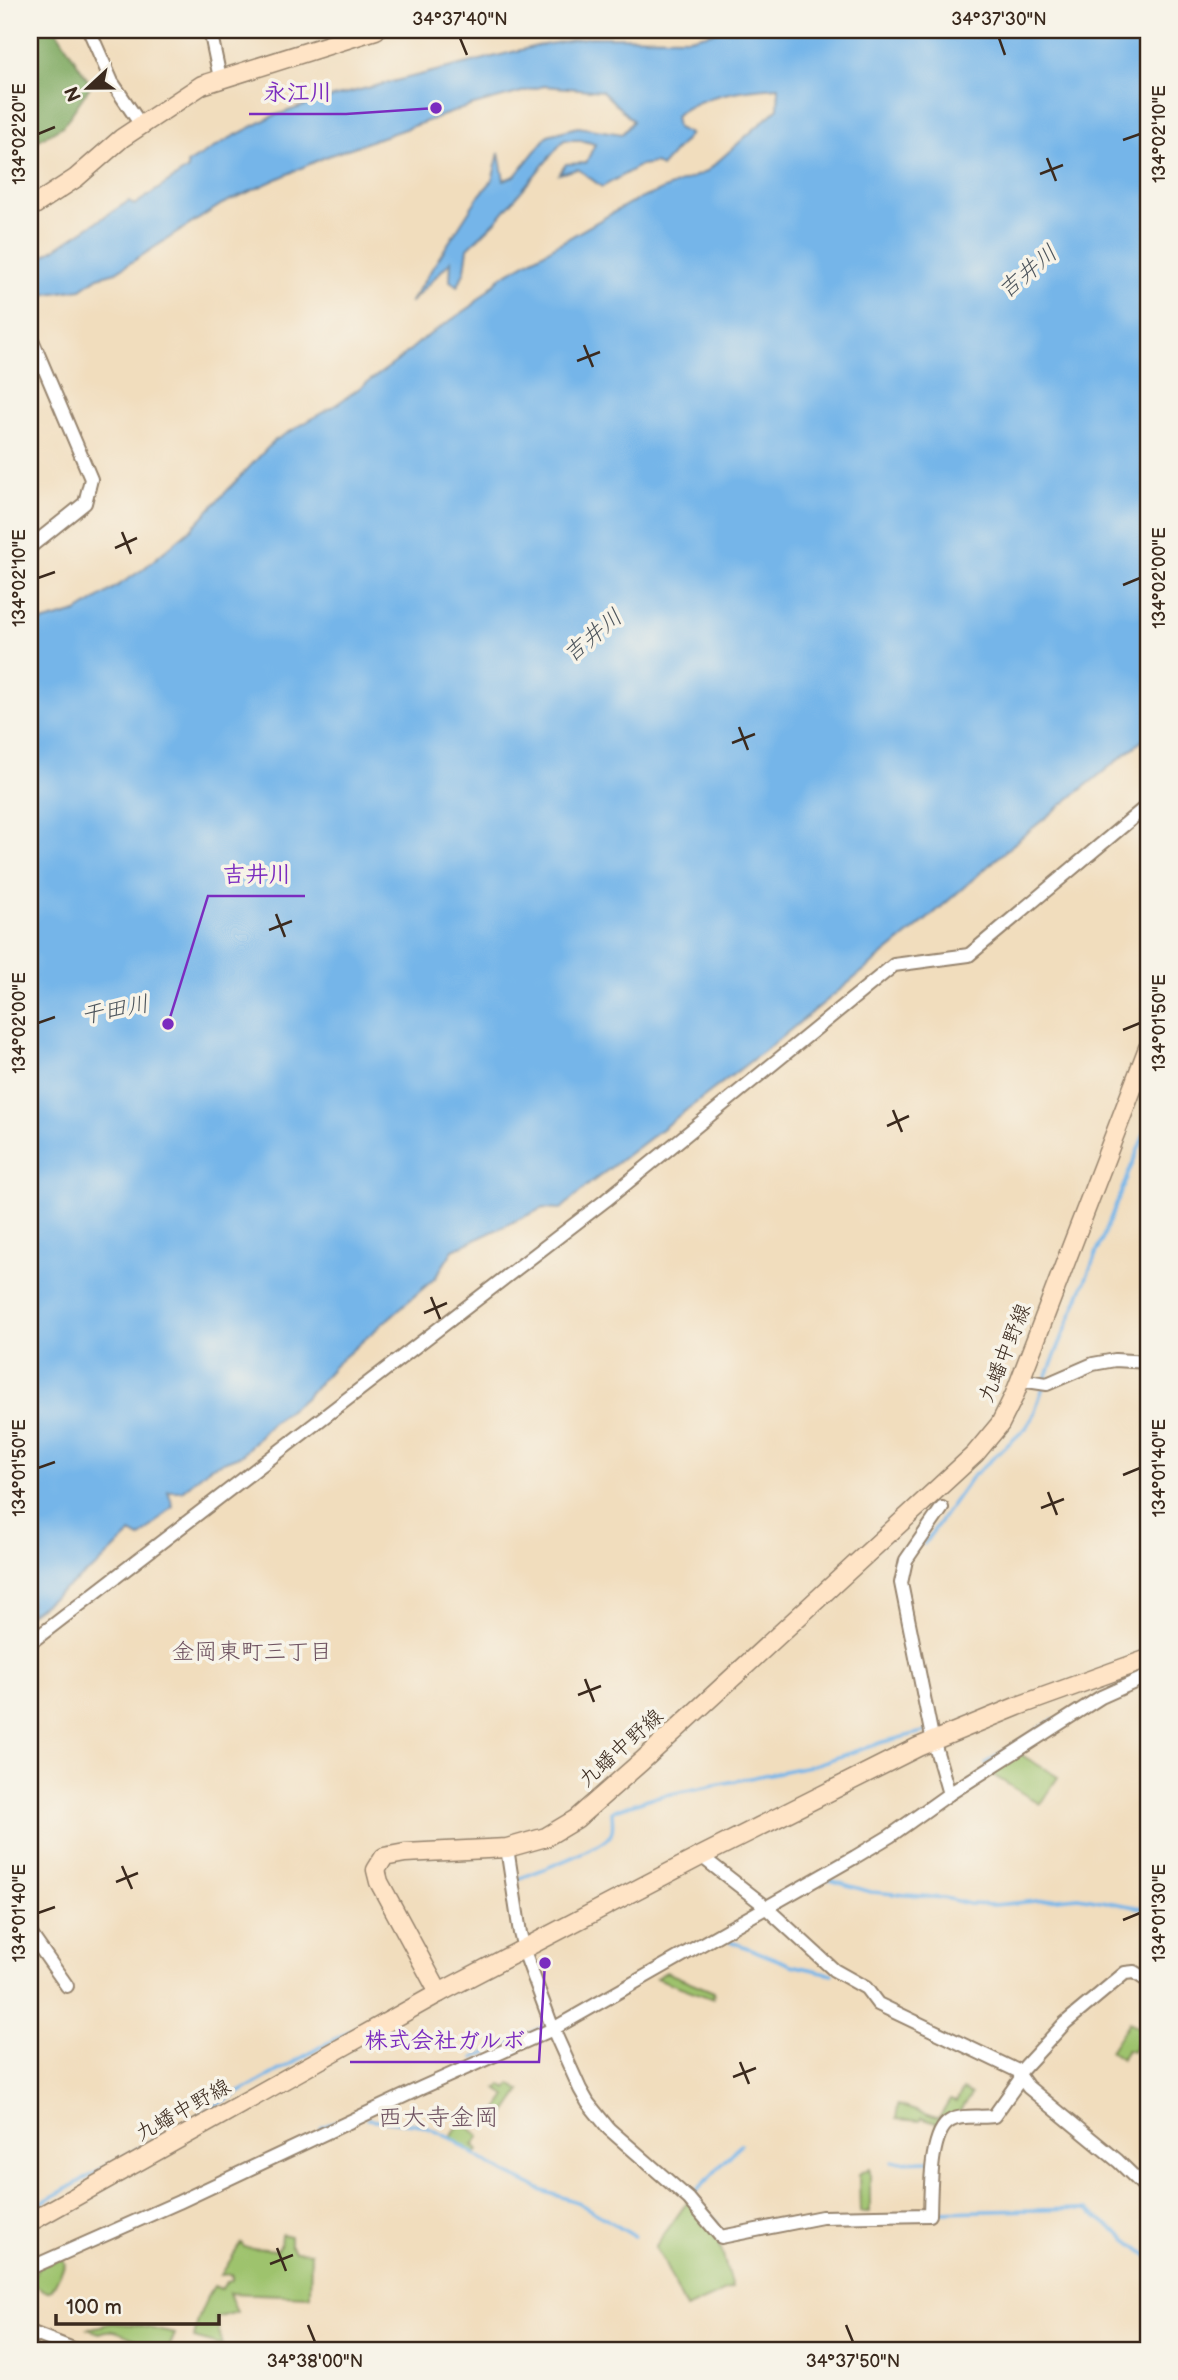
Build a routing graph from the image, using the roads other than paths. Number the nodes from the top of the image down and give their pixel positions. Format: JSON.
{"nodes":[{"id":1,"x":89,"y":30,"type":"edge"},
{"id":2,"x":210,"y":30,"type":"edge"},
{"id":3,"x":376,"y":30,"type":"edge"},
{"id":4,"x":220,"y":78,"type":"junction"},
{"id":5,"x":141,"y":125,"type":"junction"},
{"id":6,"x":30,"y":208,"type":"edge"},
{"id":7,"x":30,"y":335,"type":"edge"},
{"id":8,"x":30,"y":547,"type":"edge"},
{"id":9,"x":1148,"y":805,"type":"edge"},
{"id":10,"x":1148,"y":1048,"type":"edge"},
{"id":11,"x":1143,"y":1077,"type":"edge"},
{"id":12,"x":1148,"y":1362,"type":"edge"},
{"id":13,"x":1020,"y":1380,"type":"junction"},
{"id":14,"x":942,"y":1508,"type":"dead end"},
{"id":15,"x":30,"y":1643,"type":"edge"},
{"id":16,"x":1148,"y":1659,"type":"edge"},
{"id":17,"x":1148,"y":1676,"type":"edge"},
{"id":18,"x":934,"y":1740,"type":"junction"},
{"id":19,"x":948,"y":1791,"type":"junction"},
{"id":20,"x":507,"y":1848,"type":"junction"},
{"id":21,"x":701,"y":1856,"type":"junction"},
{"id":22,"x":764,"y":1906,"type":"junction"},
{"id":23,"x":30,"y":1933,"type":"edge"},
{"id":24,"x":524,"y":1948,"type":"junction"},
{"id":25,"x":43,"y":1951,"type":"junction"},
{"id":26,"x":30,"y":1959,"type":"edge"},
{"id":27,"x":1148,"y":1981,"type":"edge"},
{"id":28,"x":67,"y":1986,"type":"dead end"},
{"id":29,"x":439,"y":1993,"type":"junction"},
{"id":30,"x":551,"y":2025,"type":"junction"},
{"id":31,"x":1020,"y":2075,"type":"junction"},
{"id":32,"x":1148,"y":2190,"type":"edge"},
{"id":33,"x":30,"y":2222,"type":"edge"},
{"id":34,"x":30,"y":2268,"type":"edge"},
{"id":35,"x":30,"y":2332,"type":"edge"},
{"id":36,"x":76,"y":2350,"type":"edge"}],
"edges":[{"from":1,"to":5,"type":"street"},
{"from":2,"to":4,"type":"street"},
{"from":3,"to":4,"type":"main road"},
{"from":4,"to":5,"type":"main road"},
{"from":5,"to":6,"type":"main road"},
{"from":7,"to":8,"type":"street"},
{"from":9,"to":15,"type":"street"},
{"from":10,"to":11,"type":"main road","name":"九蟠中野線"},
{"from":11,"to":13,"type":"main road","name":"九蟠中野線"},
{"from":12,"to":13,"type":"street"},
{"from":13,"to":20,"type":"main road","name":"九蟠中野線"},
{"from":14,"to":18,"type":"street"},
{"from":16,"to":18,"type":"main road"},
{"from":17,"to":19,"type":"street"},
{"from":18,"to":19,"type":"street"},
{"from":18,"to":21,"type":"main road"},
{"from":19,"to":22,"type":"street"},
{"from":20,"to":24,"type":"street"},
{"from":20,"to":29,"type":"main road","name":"九蟠中野線"},
{"from":21,"to":22,"type":"street"},
{"from":21,"to":24,"type":"main road"},
{"from":22,"to":30,"type":"street"},
{"from":22,"to":31,"type":"street"},
{"from":23,"to":25,"type":"street"},
{"from":24,"to":29,"type":"main road"},
{"from":24,"to":30,"type":"street"},
{"from":25,"to":26,"type":"street"},
{"from":25,"to":28,"type":"street"},
{"from":27,"to":31,"type":"street"},
{"from":29,"to":33,"type":"main road","name":"九蟠中野線"},
{"from":30,"to":31,"type":"street"},
{"from":30,"to":34,"type":"street"},
{"from":31,"to":32,"type":"street"},
{"from":35,"to":36,"type":"street"}]}
